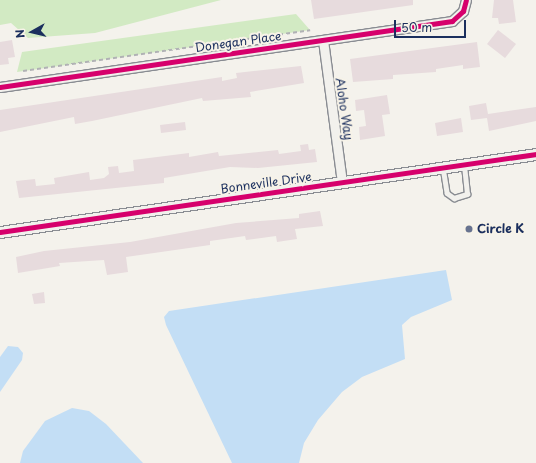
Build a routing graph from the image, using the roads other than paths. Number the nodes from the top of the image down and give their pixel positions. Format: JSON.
{"nodes":[{"id":1,"x":466,"y":0,"type":"edge"},
{"id":2,"x":323,"y":40,"type":"junction"},
{"id":3,"x":0,"y":87,"type":"edge"},
{"id":4,"x":536,"y":154,"type":"edge"},
{"id":5,"x":464,"y":164,"type":"junction"},
{"id":6,"x":443,"y":167,"type":"junction"},
{"id":7,"x":342,"y":182,"type":"junction"},
{"id":8,"x":0,"y":232,"type":"edge"}],
"edges":[{"from":1,"to":2,"type":"street","name":"Donegan Place"},
{"from":2,"to":3,"type":"street","name":"Donegan Place"},
{"from":2,"to":7,"type":"street","name":"Aloho Way"},
{"from":4,"to":5,"type":"street","name":"Bonneville Drive"},
{"from":5,"to":6,"type":"street","name":"Bonneville Drive"},
{"from":5,"to":6,"type":"lane"},
{"from":6,"to":7,"type":"street","name":"Bonneville Drive"},
{"from":7,"to":8,"type":"street","name":"Bonneville Drive"}]}
